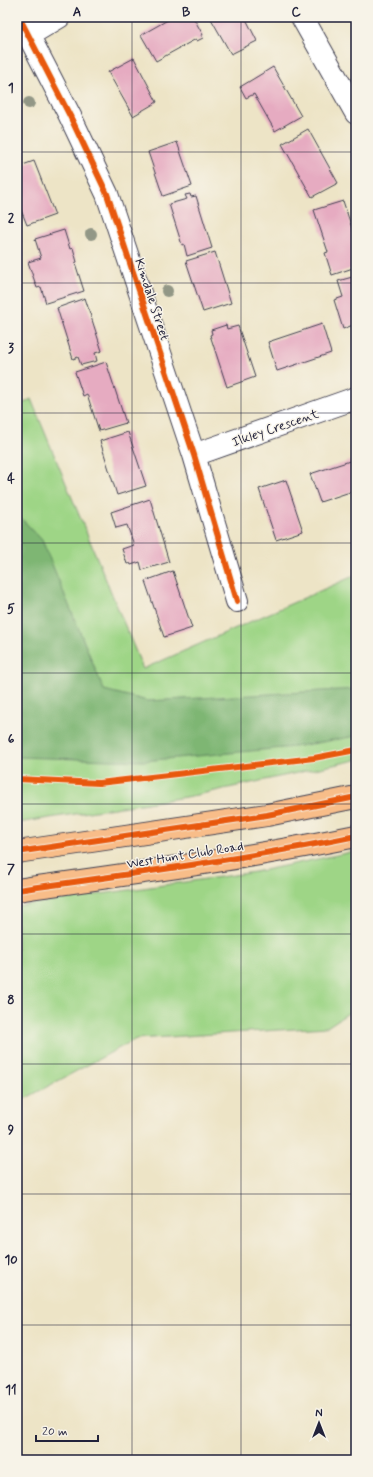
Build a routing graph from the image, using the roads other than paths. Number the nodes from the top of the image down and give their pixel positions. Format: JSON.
{"nodes":[{"id":1,"x":59,"y":17,"type":"edge"},
{"id":2,"x":302,"y":17,"type":"edge"},
{"id":3,"x":24,"y":26,"type":"edge"},
{"id":4,"x":356,"y":113,"type":"edge"},
{"id":5,"x":356,"y":398,"type":"edge"},
{"id":6,"x":194,"y":455,"type":"junction"},
{"id":7,"x":237,"y":601,"type":"dead end"},
{"id":8,"x":356,"y":798,"type":"edge"},
{"id":9,"x":356,"y":836,"type":"edge"},
{"id":10,"x":17,"y":852,"type":"edge"},
{"id":11,"x":17,"y":890,"type":"edge"}],
"edges":[{"from":1,"to":3,"type":"street"},
{"from":2,"to":4,"type":"street"},
{"from":3,"to":6,"type":"street","name":"Kimdale Street"},
{"from":5,"to":6,"type":"street","name":"Ilkley Crescent"},
{"from":6,"to":7,"type":"street","name":"Kimdale Street"},
{"from":8,"to":10,"type":"main road","name":"West Hunt Club Road"},
{"from":9,"to":11,"type":"main road","name":"West Hunt Club Road"}]}
